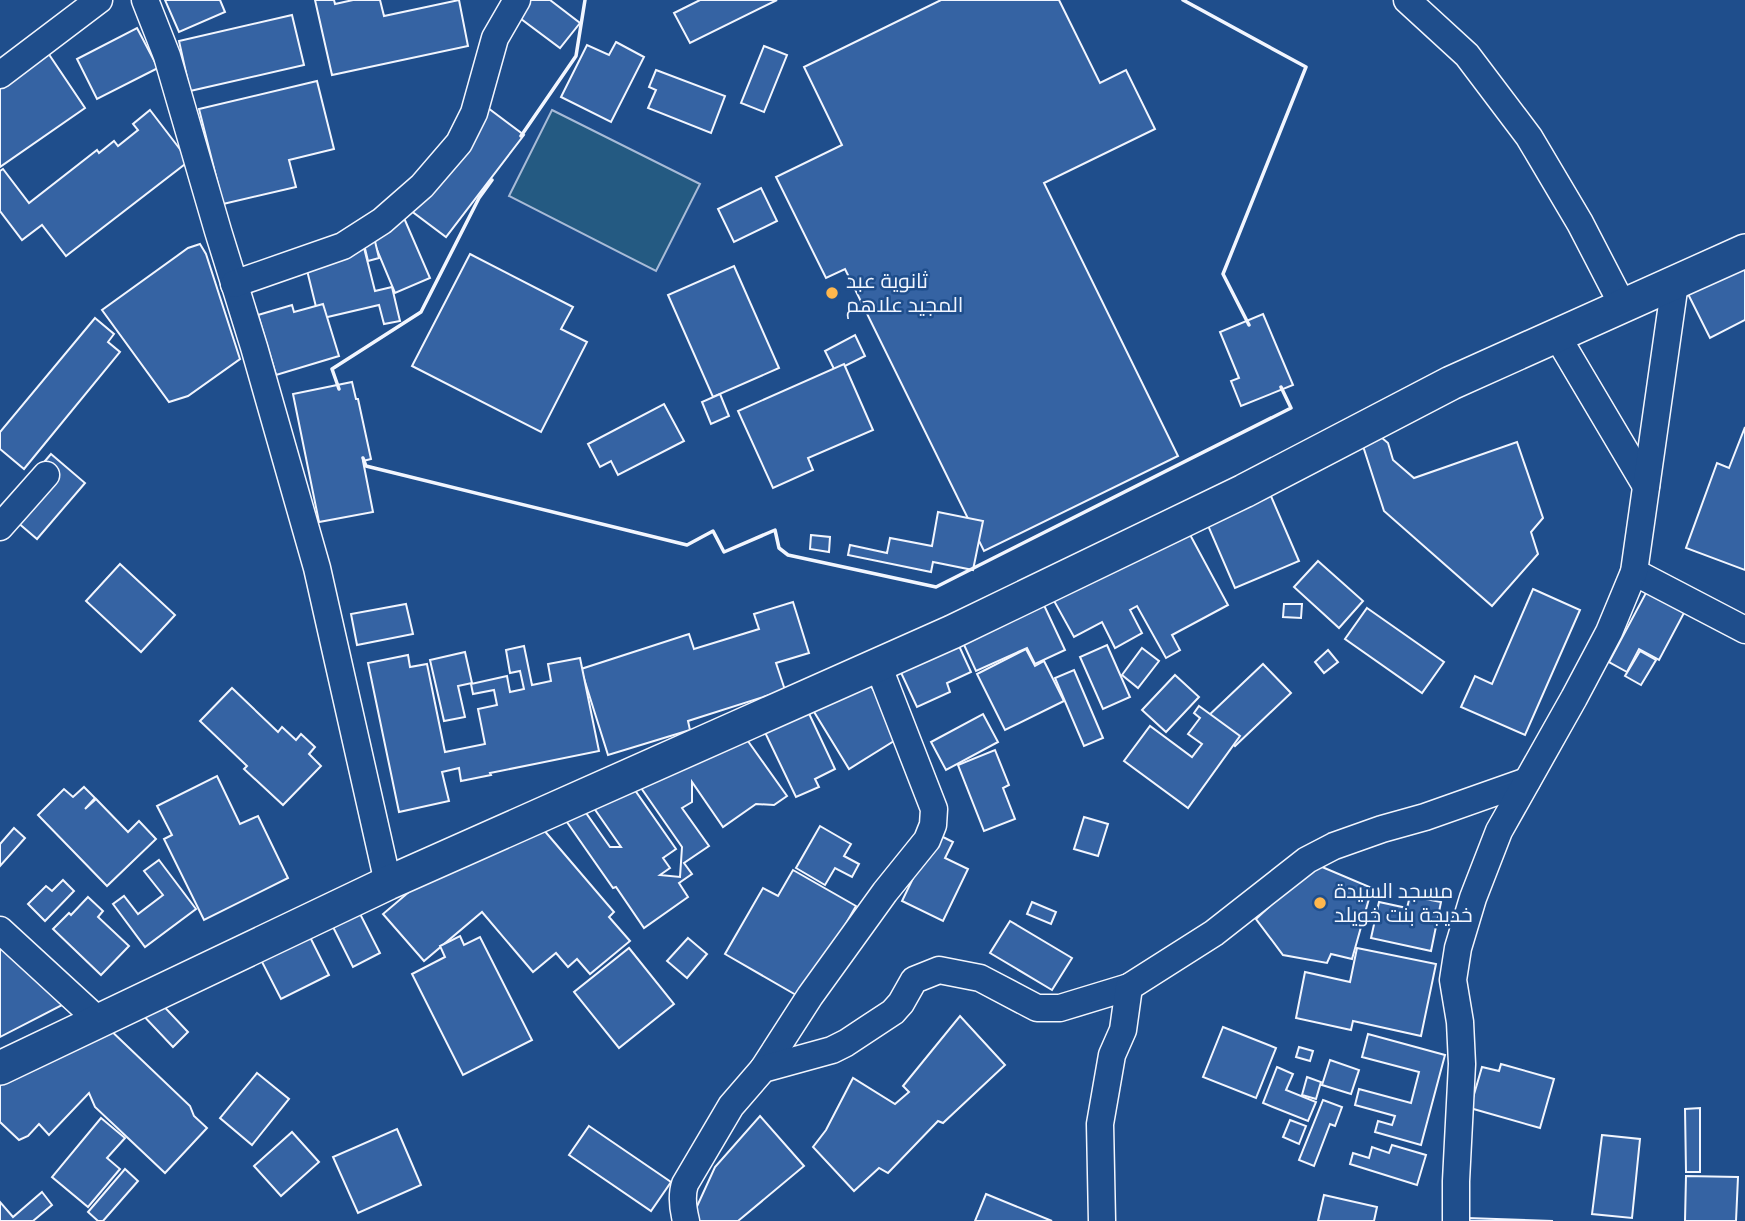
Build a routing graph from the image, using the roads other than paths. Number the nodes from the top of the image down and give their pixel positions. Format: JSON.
{"nodes":[{"id":1,"x":99,"y":0,"type":"edge"},
{"id":2,"x":145,"y":0,"type":"edge"},
{"id":3,"x":517,"y":0,"type":"edge"},
{"id":4,"x":1407,"y":0,"type":"edge"},
{"id":5,"x":0,"y":75,"type":"edge"},
{"id":6,"x":1745,"y":251,"type":"edge"},
{"id":7,"x":1675,"y":282,"type":"junction"},
{"id":8,"x":234,"y":284,"type":"junction"},
{"id":9,"x":1623,"y":306,"type":"junction"},
{"id":10,"x":1557,"y":335,"type":"junction"},
{"id":11,"x":46,"y":475,"type":"dead end"},
{"id":12,"x":1646,"y":486,"type":"junction"},
{"id":13,"x":0,"y":527,"type":"edge"},
{"id":14,"x":1634,"y":572,"type":"junction"},
{"id":15,"x":1745,"y":631,"type":"edge"},
{"id":16,"x":878,"y":665,"type":"junction"},
{"id":17,"x":1527,"y":781,"type":"junction"},
{"id":18,"x":388,"y":883,"type":"junction"},
{"id":19,"x":0,"y":930,"type":"edge"},
{"id":20,"x":1129,"y":987,"type":"junction"},
{"id":21,"x":99,"y":1021,"type":"junction"},
{"id":22,"x":0,"y":1068,"type":"edge"},
{"id":23,"x":762,"y":1069,"type":"junction"},
{"id":24,"x":686,"y":1221,"type":"edge"},
{"id":25,"x":1102,"y":1221,"type":"edge"},
{"id":26,"x":1456,"y":1221,"type":"edge"}],
"edges":[{"from":1,"to":5,"type":"street"},
{"from":2,"to":8,"type":"street"},
{"from":3,"to":8,"type":"street"},
{"from":4,"to":9,"type":"street"},
{"from":6,"to":7,"type":"main road"},
{"from":7,"to":9,"type":"main road"},
{"from":7,"to":12,"type":"street"},
{"from":8,"to":18,"type":"street"},
{"from":9,"to":10,"type":"main road"},
{"from":10,"to":12,"type":"street"},
{"from":10,"to":16,"type":"main road"},
{"from":11,"to":13,"type":"street"},
{"from":12,"to":14,"type":"street"},
{"from":14,"to":15,"type":"street"},
{"from":14,"to":17,"type":"street"},
{"from":16,"to":18,"type":"main road"},
{"from":16,"to":23,"type":"street"},
{"from":17,"to":20,"type":"street"},
{"from":17,"to":26,"type":"street"},
{"from":18,"to":21,"type":"main road"},
{"from":19,"to":21,"type":"street"},
{"from":20,"to":23,"type":"street"},
{"from":20,"to":25,"type":"street"},
{"from":21,"to":22,"type":"main road"},
{"from":23,"to":24,"type":"street"}]}
